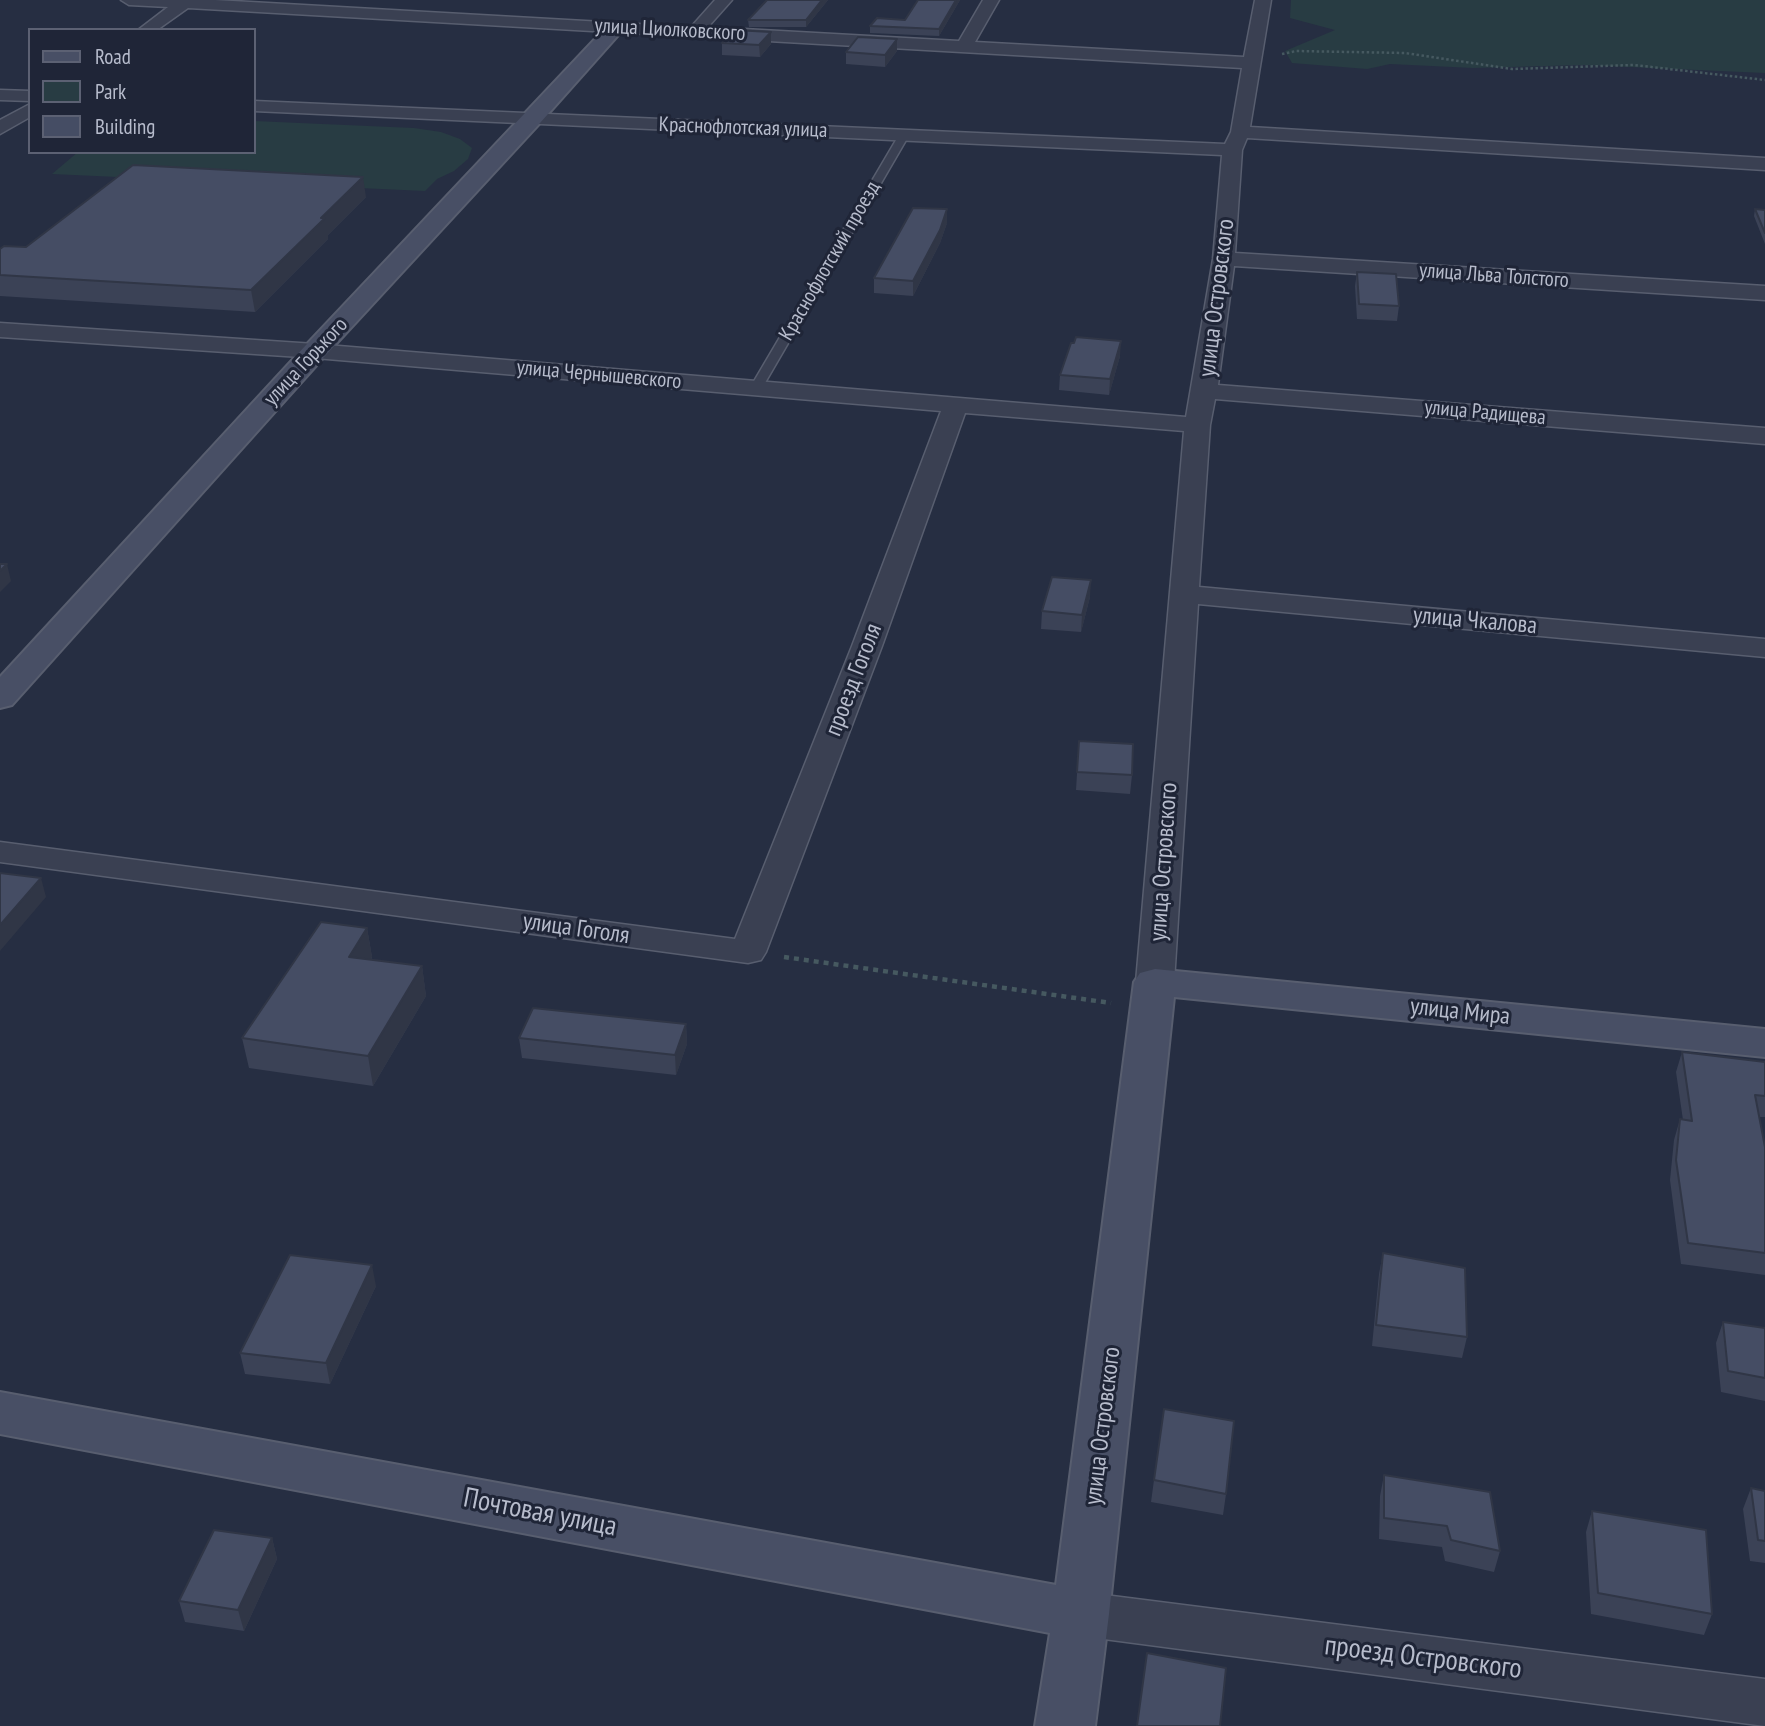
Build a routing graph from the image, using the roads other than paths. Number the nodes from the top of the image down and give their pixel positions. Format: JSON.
{"nodes":[{"id":1,"x":129,"y":0,"type":"edge"},
{"id":2,"x":450,"y":0,"type":"edge"},
{"id":3,"x":724,"y":0,"type":"edge"},
{"id":4,"x":991,"y":0,"type":"edge"},
{"id":5,"x":1263,"y":0,"type":"edge"},
{"id":6,"x":187,"y":1,"type":"edge"},
{"id":7,"x":429,"y":16,"type":"junction"},
{"id":8,"x":149,"y":28,"type":"edge"},
{"id":9,"x":614,"y":28,"type":"junction"},
{"id":10,"x":696,"y":31,"type":"junction"},
{"id":11,"x":964,"y":47,"type":"junction"},
{"id":12,"x":1252,"y":60,"type":"junction"},
{"id":13,"x":0,"y":95,"type":"edge"},
{"id":14,"x":28,"y":96,"type":"edge"},
{"id":15,"x":256,"y":106,"type":"edge"},
{"id":16,"x":28,"y":109,"type":"edge"},
{"id":17,"x":533,"y":119,"type":"junction"},
{"id":18,"x":0,"y":128,"type":"edge"},
{"id":19,"x":904,"y":135,"type":"junction"},
{"id":20,"x":1236,"y":141,"type":"junction"},
{"id":21,"x":1765,"y":163,"type":"edge"},
{"id":22,"x":1224,"y":260,"type":"junction"},
{"id":23,"x":1765,"y":293,"type":"edge"},
{"id":24,"x":0,"y":330,"type":"edge"},
{"id":25,"x":315,"y":351,"type":"junction"},
{"id":26,"x":756,"y":388,"type":"junction"},
{"id":27,"x":1205,"y":391,"type":"junction"},
{"id":28,"x":955,"y":406,"type":"junction"},
{"id":29,"x":1197,"y":425,"type":"junction"},
{"id":30,"x":1765,"y":436,"type":"edge"},
{"id":31,"x":1184,"y":594,"type":"junction"},
{"id":32,"x":1765,"y":649,"type":"edge"},
{"id":33,"x":0,"y":698,"type":"edge"},
{"id":34,"x":0,"y":852,"type":"edge"},
{"id":35,"x":748,"y":952,"type":"joint"},
{"id":36,"x":1153,"y":995,"type":"junction"},
{"id":37,"x":1765,"y":1043,"type":"edge"},
{"id":38,"x":0,"y":1412,"type":"edge"},
{"id":39,"x":1081,"y":1614,"type":"junction"},
{"id":40,"x":1765,"y":1703,"type":"edge"},
{"id":41,"x":1065,"y":1726,"type":"edge"}],
"edges":[{"from":1,"to":6,"type":"street","name":"улица Циолковского"},
{"from":2,"to":7,"type":"street"},
{"from":3,"to":10,"type":"street"},
{"from":4,"to":11,"type":"street"},
{"from":5,"to":12,"type":"street","name":"улица Островского"},
{"from":6,"to":7,"type":"street","name":"улица Циолковского"},
{"from":6,"to":8,"type":"street"},
{"from":7,"to":9,"type":"street","name":"улица Циолковского"},
{"from":9,"to":10,"type":"street","name":"улица Циолковского"},
{"from":9,"to":17,"type":"street","name":"улица Горького"},
{"from":10,"to":11,"type":"street","name":"улица Циолковского"},
{"from":11,"to":12,"type":"street","name":"улица Циолковского"},
{"from":12,"to":20,"type":"street","name":"улица Островского"},
{"from":13,"to":14,"type":"street"},
{"from":15,"to":17,"type":"street","name":"Краснофлотская улица"},
{"from":16,"to":18,"type":"street"},
{"from":17,"to":19,"type":"street","name":"Краснофлотская улица"},
{"from":17,"to":25,"type":"street","name":"улица Горького"},
{"from":19,"to":20,"type":"street","name":"Краснофлотская улица"},
{"from":19,"to":26,"type":"lane","name":"Краснофлотский проезд"},
{"from":20,"to":21,"type":"street","name":"Краснофлотская улица"},
{"from":20,"to":22,"type":"street","name":"улица Островского"},
{"from":22,"to":23,"type":"street","name":"улица Льва Толстого"},
{"from":22,"to":27,"type":"street","name":"улица Островского"},
{"from":24,"to":25,"type":"street","name":"улица Чернышевского"},
{"from":25,"to":26,"type":"street","name":"улица Чернышевского"},
{"from":25,"to":33,"type":"street","name":"улица Горького"},
{"from":26,"to":28,"type":"street","name":"улица Чернышевского"},
{"from":27,"to":29,"type":"street","name":"улица Островского"},
{"from":27,"to":30,"type":"street","name":"улица Радищева"},
{"from":28,"to":29,"type":"street","name":"улица Чернышевского"},
{"from":28,"to":35,"type":"street","name":"проезд Гоголя"},
{"from":29,"to":31,"type":"street","name":"улица Островского"},
{"from":31,"to":32,"type":"street","name":"улица Чкалова"},
{"from":31,"to":36,"type":"street","name":"улица Островского"},
{"from":34,"to":35,"type":"street","name":"улица Гоголя"},
{"from":36,"to":37,"type":"street","name":"улица Мира"},
{"from":36,"to":39,"type":"street","name":"улица Островского"},
{"from":38,"to":39,"type":"street","name":"Почтовая улица"},
{"from":39,"to":40,"type":"street","name":"проезд Островского"},
{"from":39,"to":41,"type":"street","name":"улица Островского"}]}
